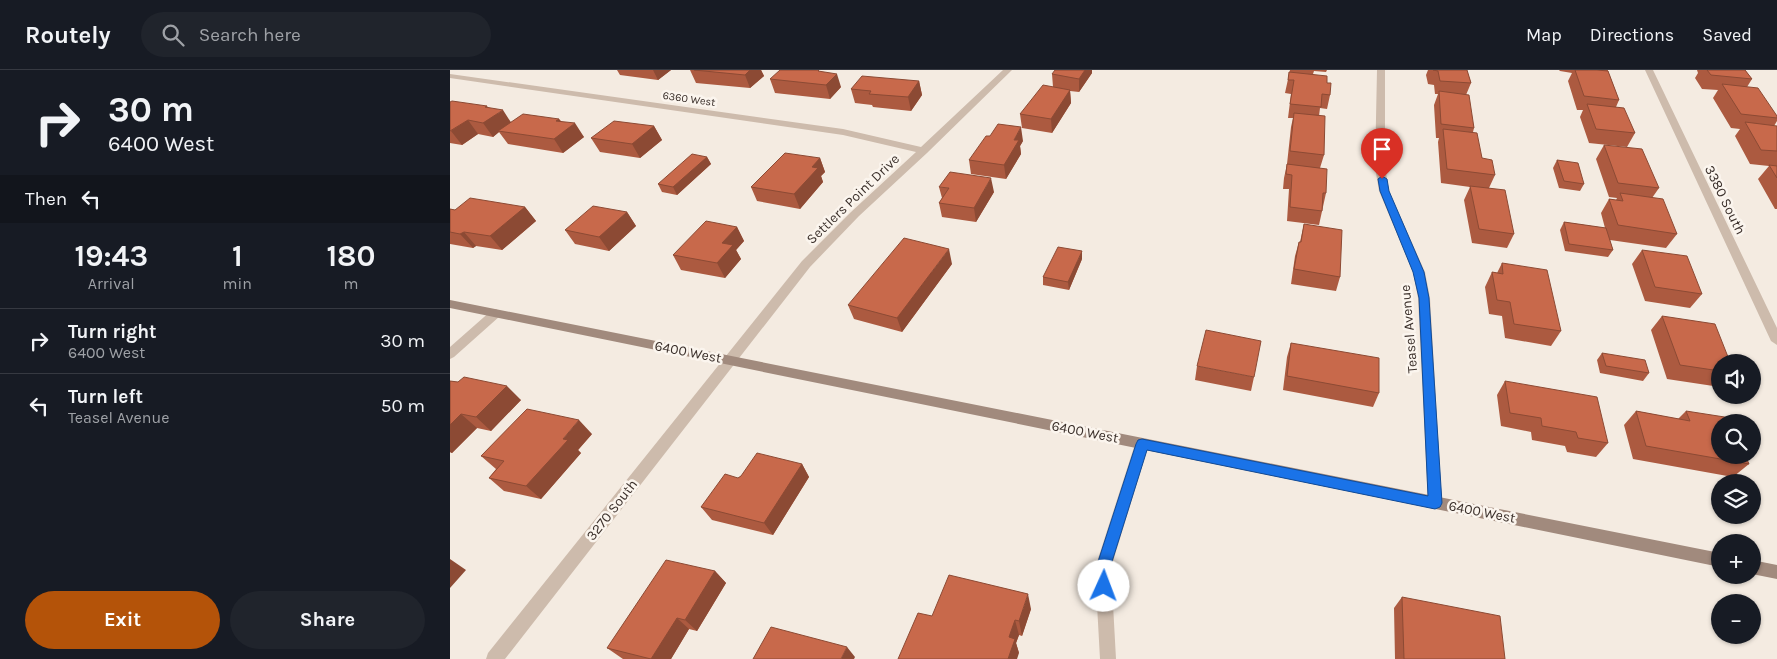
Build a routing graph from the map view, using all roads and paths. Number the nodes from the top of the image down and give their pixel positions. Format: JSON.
{"nodes":[{"id":1,"x":1008,"y":70,"type":"edge"},
{"id":2,"x":1382,"y":70,"type":"edge"},
{"id":3,"x":1649,"y":70,"type":"edge"},
{"id":4,"x":450,"y":76,"type":"edge"},
{"id":5,"x":924,"y":151,"type":"junction"},
{"id":6,"x":450,"y":304,"type":"edge"},
{"id":7,"x":496,"y":313,"type":"junction"},
{"id":8,"x":1777,"y":341,"type":"edge"},
{"id":9,"x":450,"y":354,"type":"edge"},
{"id":10,"x":729,"y":360,"type":"junction"},
{"id":11,"x":1142,"y":444,"type":"junction"},
{"id":12,"x":1435,"y":503,"type":"junction"},
{"id":13,"x":1711,"y":558,"type":"edge"},
{"id":14,"x":1761,"y":569,"type":"edge"},
{"id":15,"x":1777,"y":572,"type":"edge"},
{"id":16,"x":494,"y":659,"type":"edge"},
{"id":17,"x":1108,"y":659,"type":"edge"}],
"edges":[{"from":1,"to":5,"type":"street","name":"Settlers Point Drive"},
{"from":2,"to":12,"type":"street","name":"Teasel Avenue"},
{"from":3,"to":8,"type":"street","name":"3380 South"},
{"from":4,"to":5,"type":"street","name":"6360 West"},
{"from":5,"to":10,"type":"street","name":"Settlers Point Drive"},
{"from":6,"to":7,"type":"street","name":"6400 West"},
{"from":7,"to":9,"type":"street"},
{"from":7,"to":10,"type":"street","name":"6400 West"},
{"from":10,"to":11,"type":"street","name":"6400 West"},
{"from":10,"to":16,"type":"street","name":"3270 South"},
{"from":11,"to":12,"type":"street","name":"6400 West"},
{"from":11,"to":17,"type":"street"},
{"from":12,"to":13,"type":"street","name":"6400 West"},
{"from":14,"to":15,"type":"street"}]}
